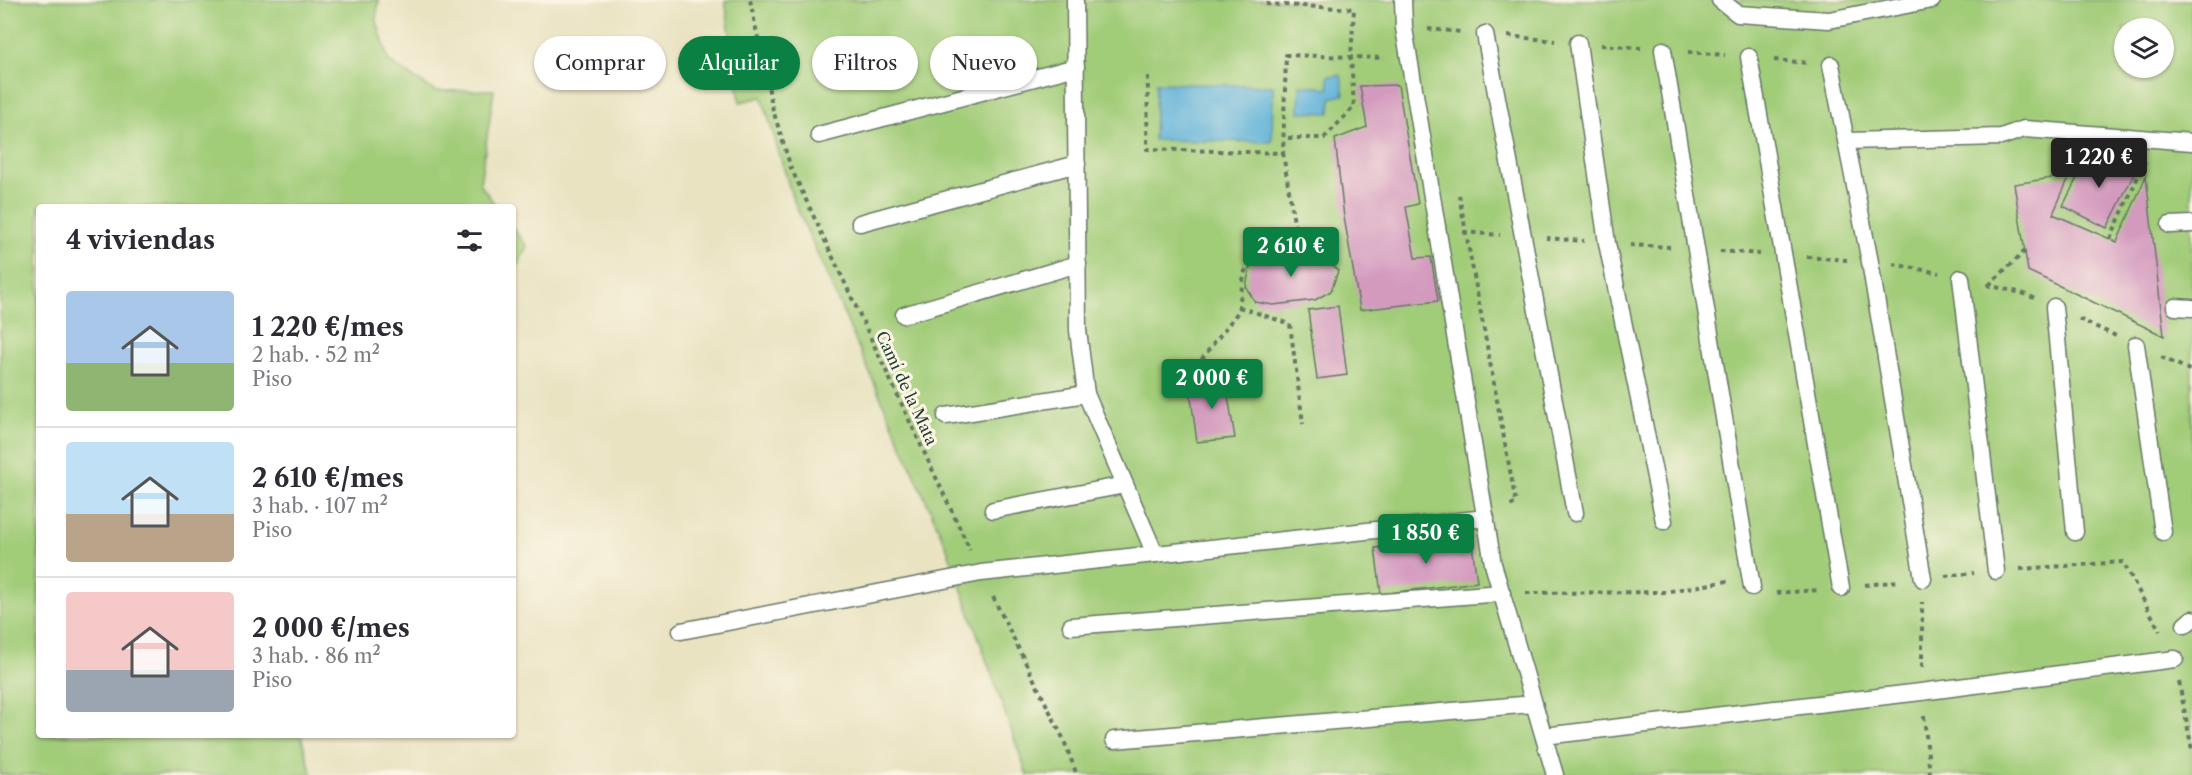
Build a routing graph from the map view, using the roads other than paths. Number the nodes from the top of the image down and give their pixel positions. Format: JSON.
{"nodes":[{"id":1,"x":1075,"y":0,"type":"edge"},
{"id":2,"x":1403,"y":0,"type":"edge"},
{"id":3,"x":1720,"y":0,"type":"edge"},
{"id":4,"x":1932,"y":0,"type":"edge"},
{"id":5,"x":1485,"y":34,"type":"road end"},
{"id":6,"x":1578,"y":43,"type":"road end"},
{"id":7,"x":1663,"y":50,"type":"road end"},
{"id":8,"x":1749,"y":57,"type":"road end"},
{"id":9,"x":1831,"y":65,"type":"road end"},
{"id":10,"x":1076,"y":67,"type":"junction"},
{"id":11,"x":819,"y":135,"type":"dead end"},
{"id":12,"x":1848,"y":141,"type":"junction"},
{"id":13,"x":2192,"y":142,"type":"edge"},
{"id":14,"x":1077,"y":164,"type":"junction"},
{"id":15,"x":860,"y":223,"type":"dead end"},
{"id":16,"x":2170,"y":225,"type":"dead end"},
{"id":17,"x":2192,"y":225,"type":"edge"},
{"id":18,"x":1078,"y":264,"type":"junction"},
{"id":19,"x":1961,"y":278,"type":"road end"},
{"id":20,"x":2054,"y":307,"type":"road end"},
{"id":21,"x":904,"y":315,"type":"dead end"},
{"id":22,"x":2136,"y":345,"type":"road end"},
{"id":23,"x":1086,"y":394,"type":"junction"},
{"id":24,"x":946,"y":416,"type":"dead end"},
{"id":25,"x":1125,"y":485,"type":"junction"},
{"id":26,"x":993,"y":510,"type":"dead end"},
{"id":27,"x":1575,"y":513,"type":"dead end"},
{"id":28,"x":1486,"y":518,"type":"junction"},
{"id":29,"x":1664,"y":521,"type":"dead end"},
{"id":30,"x":2076,"y":532,"type":"dead end"},
{"id":31,"x":2163,"y":532,"type":"dead end"},
{"id":32,"x":1155,"y":554,"type":"junction"},
{"id":33,"x":1996,"y":571,"type":"road end"},
{"id":34,"x":1923,"y":579,"type":"road end"},
{"id":35,"x":1752,"y":587,"type":"road end"},
{"id":36,"x":1841,"y":588,"type":"road end"},
{"id":37,"x":1502,"y":593,"type":"junction"},
{"id":38,"x":1071,"y":626,"type":"dead end"},
{"id":39,"x":681,"y":631,"type":"dead end"},
{"id":40,"x":2175,"y":659,"type":"road end"},
{"id":41,"x":1534,"y":704,"type":"junction"},
{"id":42,"x":1544,"y":736,"type":"junction"},
{"id":43,"x":1114,"y":740,"type":"dead end"},
{"id":44,"x":1555,"y":775,"type":"edge"}],
"edges":[{"from":1,"to":10,"type":"lane"},
{"from":2,"to":28,"type":"lane"},
{"from":3,"to":4,"type":"lane"},
{"from":5,"to":27,"type":"lane"},
{"from":6,"to":29,"type":"lane"},
{"from":7,"to":35,"type":"lane"},
{"from":8,"to":36,"type":"lane"},
{"from":9,"to":12,"type":"lane"},
{"from":10,"to":11,"type":"lane"},
{"from":10,"to":14,"type":"lane"},
{"from":12,"to":13,"type":"lane"},
{"from":12,"to":34,"type":"lane"},
{"from":14,"to":15,"type":"lane"},
{"from":14,"to":18,"type":"lane"},
{"from":16,"to":17,"type":"lane"},
{"from":18,"to":21,"type":"lane"},
{"from":18,"to":23,"type":"lane"},
{"from":19,"to":33,"type":"lane"},
{"from":20,"to":30,"type":"lane"},
{"from":22,"to":31,"type":"lane"},
{"from":23,"to":24,"type":"lane"},
{"from":23,"to":25,"type":"lane"},
{"from":25,"to":26,"type":"lane"},
{"from":25,"to":32,"type":"lane"},
{"from":28,"to":32,"type":"lane"},
{"from":28,"to":37,"type":"lane"},
{"from":32,"to":39,"type":"lane"},
{"from":37,"to":38,"type":"lane"},
{"from":37,"to":41,"type":"lane"},
{"from":40,"to":42,"type":"lane"},
{"from":41,"to":42,"type":"lane"},
{"from":41,"to":43,"type":"lane"},
{"from":42,"to":44,"type":"lane"}]}
